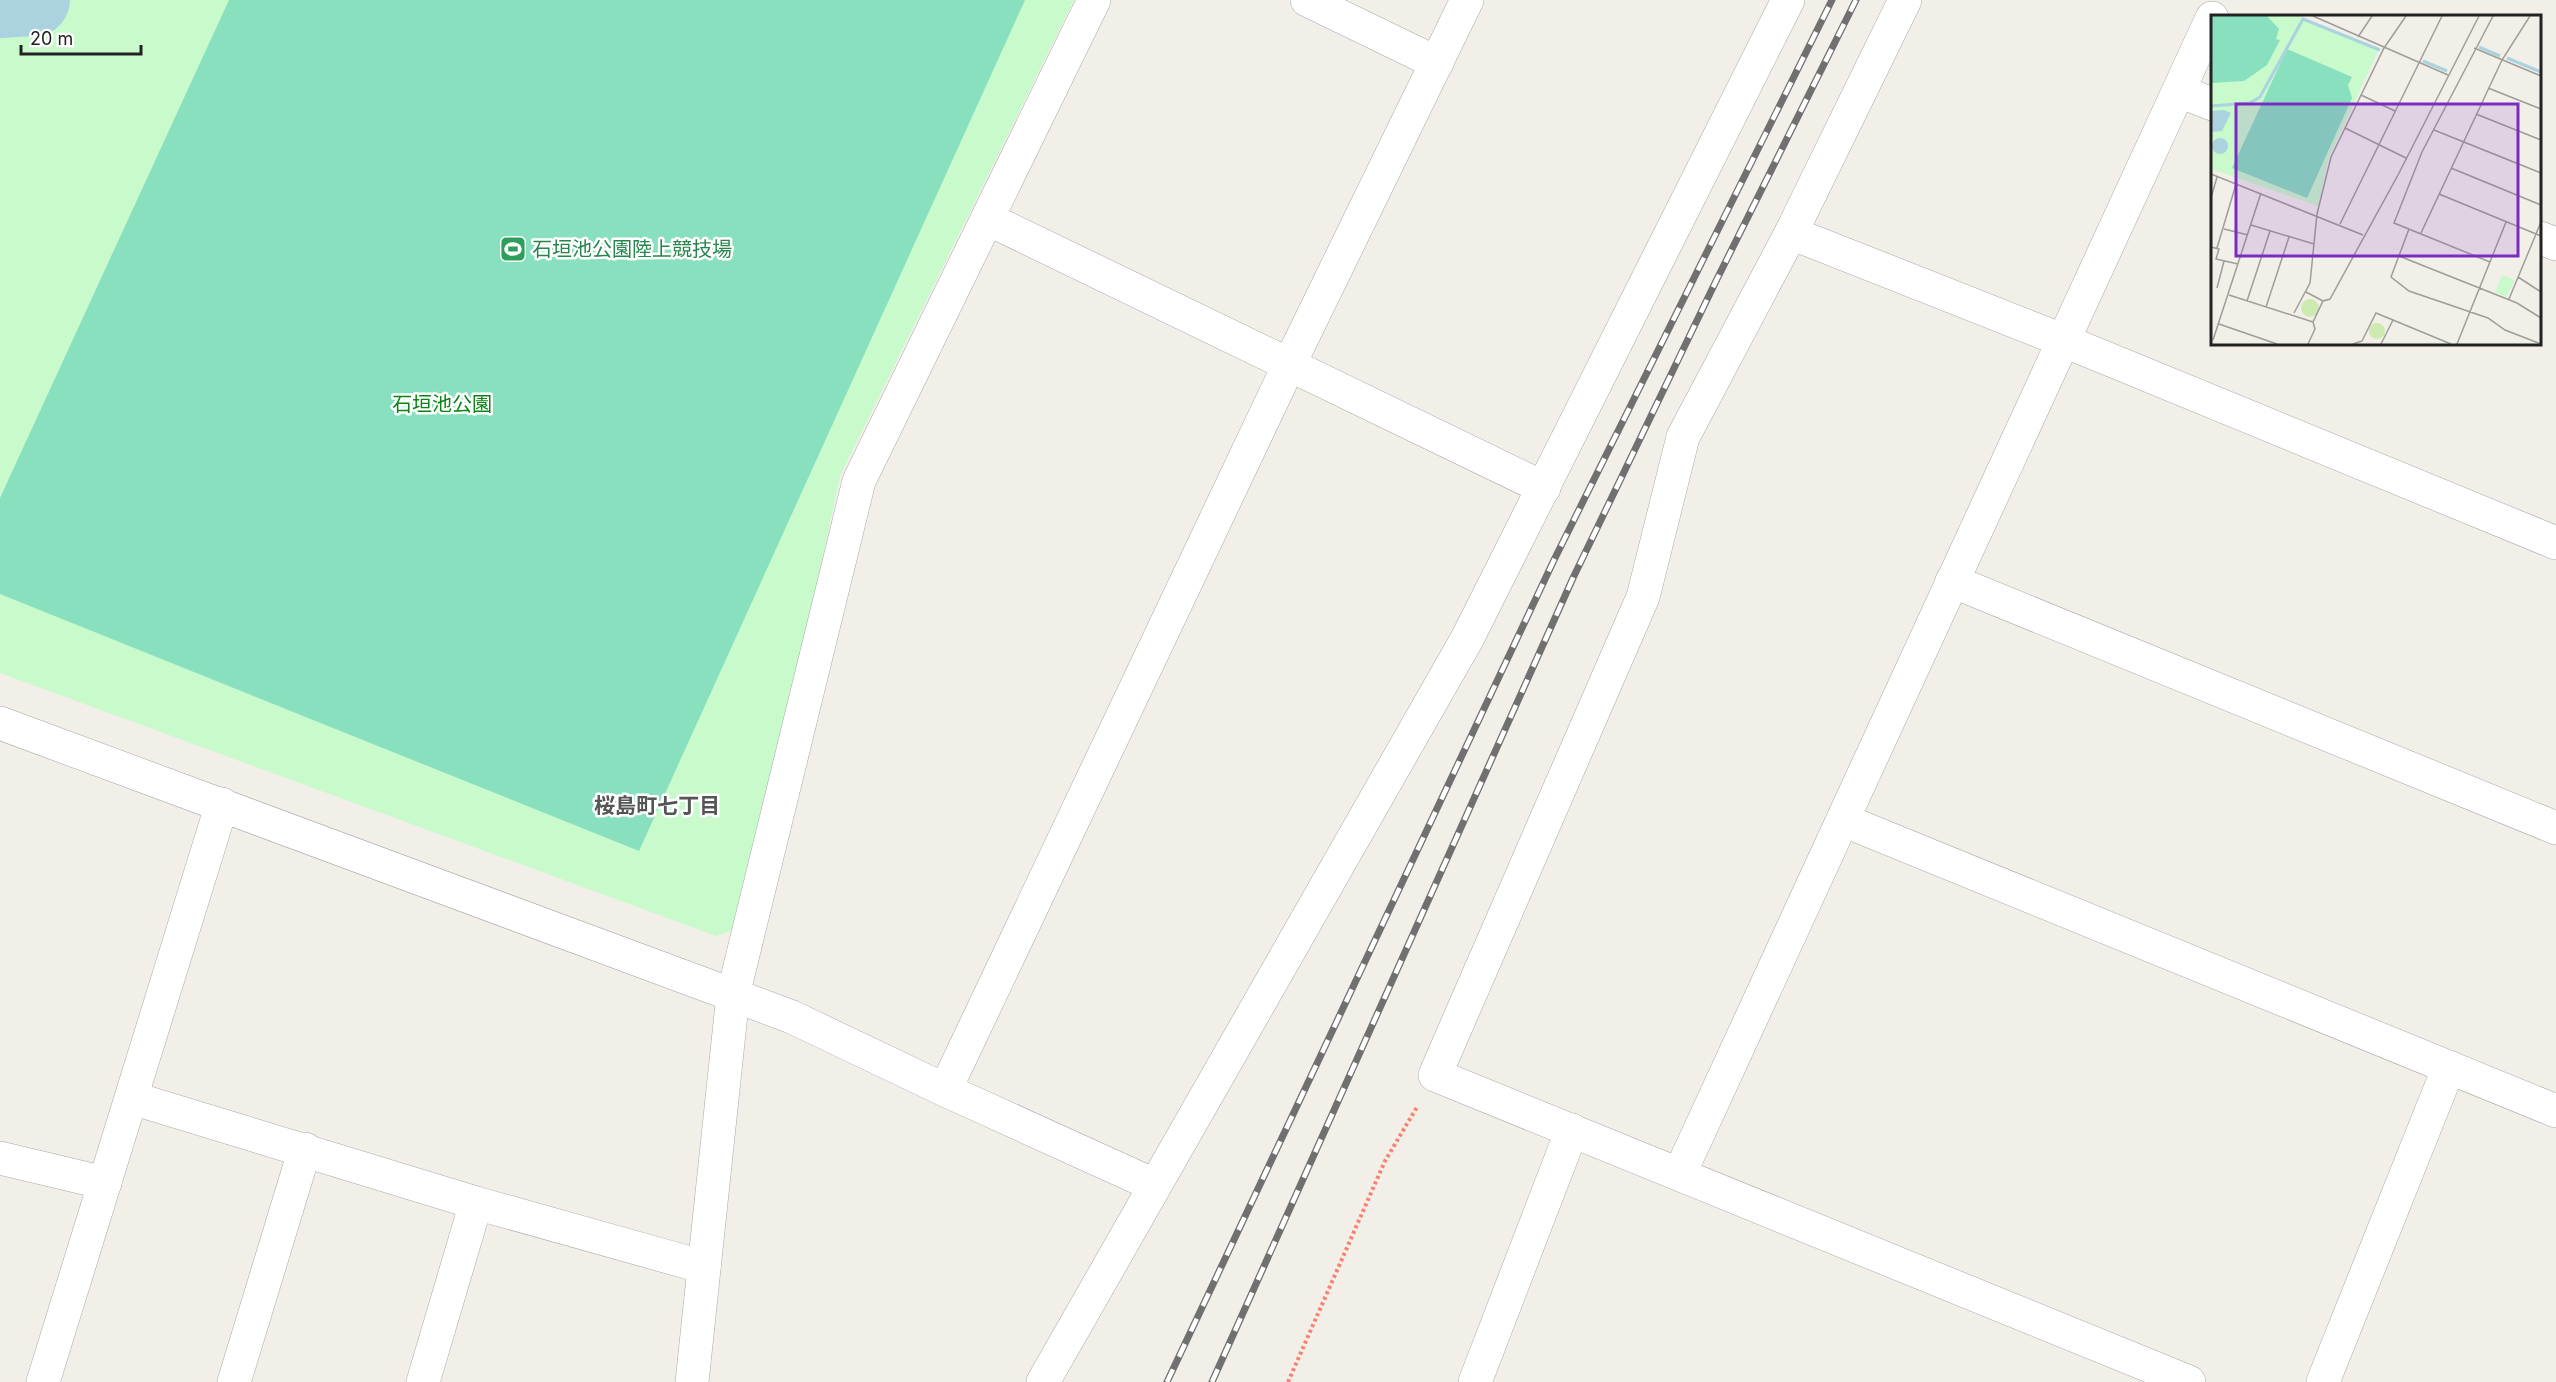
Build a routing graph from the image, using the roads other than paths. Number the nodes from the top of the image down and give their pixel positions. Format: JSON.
{"nodes":[{"id":1,"x":1094,"y":0,"type":"edge"},
{"id":2,"x":1307,"y":0,"type":"edge"},
{"id":3,"x":1467,"y":0,"type":"edge"},
{"id":4,"x":1788,"y":0,"type":"edge"},
{"id":5,"x":1905,"y":0,"type":"edge"},
{"id":6,"x":2221,"y":0,"type":"edge"},
{"id":7,"x":2214,"y":15,"type":"edge"},
{"id":8,"x":2211,"y":21,"type":"edge"},
{"id":9,"x":1437,"y":63,"type":"junction"},
{"id":10,"x":2179,"y":91,"type":"junction"},
{"id":11,"x":2211,"y":104,"type":"edge"},
{"id":12,"x":988,"y":219,"type":"junction"},
{"id":13,"x":1791,"y":233,"type":"junction"},
{"id":14,"x":2541,"y":238,"type":"edge"},
{"id":15,"x":2556,"y":244,"type":"edge"},
{"id":16,"x":2062,"y":340,"type":"junction"},
{"id":17,"x":1289,"y":365,"type":"junction"},
{"id":18,"x":1544,"y":488,"type":"junction"},
{"id":19,"x":2556,"y":543,"type":"edge"},
{"id":20,"x":1952,"y":581,"type":"junction"},
{"id":21,"x":1,"y":729,"type":"edge"},
{"id":22,"x":222,"y":804,"type":"junction"},
{"id":23,"x":1843,"y":820,"type":"junction"},
{"id":24,"x":2556,"y":828,"type":"edge"},
{"id":25,"x":733,"y":995,"type":"junction"},
{"id":26,"x":2449,"y":1067,"type":"junction"},
{"id":27,"x":945,"y":1090,"type":"junction"},
{"id":28,"x":132,"y":1098,"type":"junction"},
{"id":29,"x":2556,"y":1111,"type":"edge"},
{"id":30,"x":1572,"y":1130,"type":"junction"},
{"id":31,"x":305,"y":1149,"type":"junction"},
{"id":32,"x":0,"y":1158,"type":"edge"},
{"id":33,"x":1680,"y":1173,"type":"junction"},
{"id":34,"x":105,"y":1184,"type":"junction"},
{"id":35,"x":1154,"y":1185,"type":"junction"},
{"id":36,"x":476,"y":1203,"type":"junction"},
{"id":37,"x":704,"y":1267,"type":"junction"},
{"id":38,"x":1481,"y":1380,"type":"edge"},
{"id":39,"x":43,"y":1382,"type":"edge"},
{"id":40,"x":234,"y":1382,"type":"edge"},
{"id":41,"x":423,"y":1382,"type":"edge"},
{"id":42,"x":692,"y":1382,"type":"edge"},
{"id":43,"x":1043,"y":1382,"type":"edge"},
{"id":44,"x":2189,"y":1382,"type":"edge"},
{"id":45,"x":2323,"y":1382,"type":"edge"}],
"edges":[{"from":1,"to":12,"type":"street"},
{"from":2,"to":9,"type":"street"},
{"from":3,"to":9,"type":"street"},
{"from":4,"to":18,"type":"street"},
{"from":5,"to":13,"type":"street"},
{"from":6,"to":7,"type":"street"},
{"from":8,"to":10,"type":"street"},
{"from":9,"to":17,"type":"street"},
{"from":10,"to":11,"type":"street"},
{"from":10,"to":16,"type":"street"},
{"from":12,"to":17,"type":"street"},
{"from":12,"to":25,"type":"street"},
{"from":13,"to":16,"type":"street"},
{"from":13,"to":30,"type":"street"},
{"from":14,"to":15,"type":"street"},
{"from":16,"to":19,"type":"street"},
{"from":16,"to":20,"type":"street"},
{"from":17,"to":18,"type":"street"},
{"from":17,"to":27,"type":"street"},
{"from":18,"to":35,"type":"street"},
{"from":20,"to":23,"type":"street"},
{"from":20,"to":24,"type":"street"},
{"from":21,"to":22,"type":"street"},
{"from":22,"to":25,"type":"street"},
{"from":22,"to":28,"type":"street"},
{"from":23,"to":26,"type":"street"},
{"from":23,"to":33,"type":"street"},
{"from":25,"to":27,"type":"street"},
{"from":25,"to":37,"type":"street"},
{"from":26,"to":29,"type":"street"},
{"from":26,"to":45,"type":"street"},
{"from":27,"to":35,"type":"street"},
{"from":28,"to":31,"type":"street"},
{"from":28,"to":34,"type":"street"},
{"from":30,"to":33,"type":"street"},
{"from":30,"to":38,"type":"street"},
{"from":31,"to":36,"type":"street"},
{"from":31,"to":40,"type":"street"},
{"from":32,"to":34,"type":"street"},
{"from":33,"to":44,"type":"street"},
{"from":34,"to":39,"type":"street"},
{"from":35,"to":43,"type":"street"},
{"from":36,"to":37,"type":"street"},
{"from":36,"to":41,"type":"street"},
{"from":37,"to":42,"type":"street"}]}
